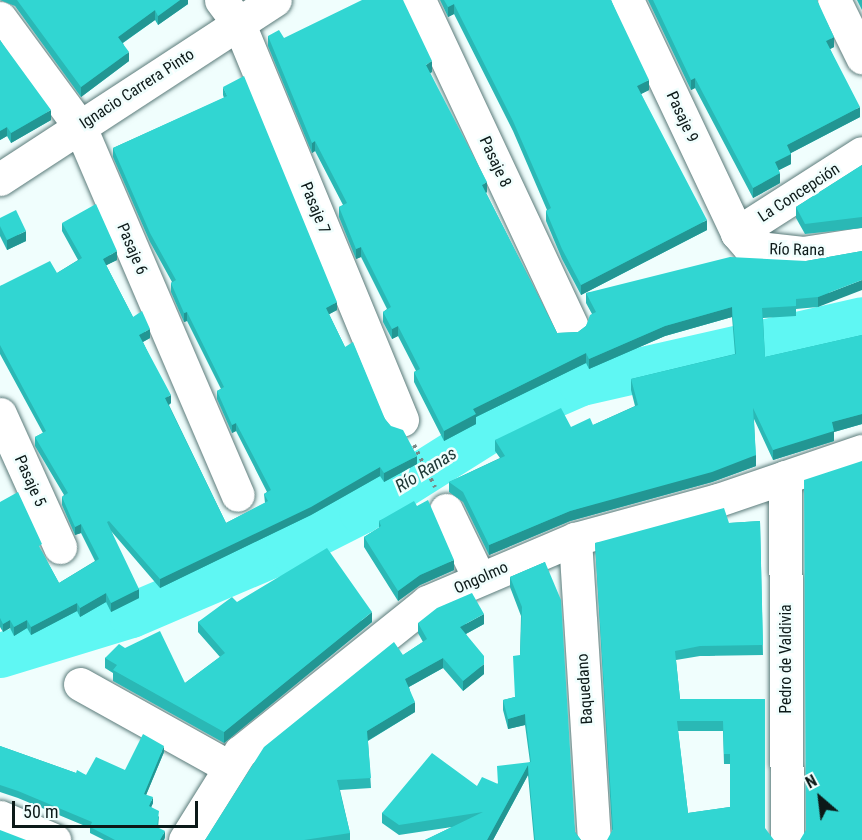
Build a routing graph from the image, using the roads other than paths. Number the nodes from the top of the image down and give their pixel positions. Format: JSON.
{"nodes":[{"id":1,"x":275,"y":0,"type":"edge"},
{"id":2,"x":420,"y":0,"type":"edge"},
{"id":3,"x":627,"y":0,"type":"edge"},
{"id":4,"x":834,"y":0,"type":"edge"},
{"id":5,"x":230,"y":12,"type":"edge"},
{"id":6,"x":0,"y":18,"type":"edge"},
{"id":7,"x":862,"y":57,"type":"edge"},
{"id":8,"x":80,"y":127,"type":"junction"},
{"id":9,"x":862,"y":153,"type":"edge"},
{"id":10,"x":0,"y":179,"type":"edge"},
{"id":11,"x":737,"y":233,"type":"junction"},
{"id":12,"x":862,"y":243,"type":"edge"},
{"id":13,"x":571,"y":325,"type":"dead end"},
{"id":14,"x":0,"y":414,"type":"edge"},
{"id":15,"x":402,"y":420,"type":"road end"},
{"id":16,"x":862,"y":452,"type":"edge"},
{"id":17,"x":785,"y":477,"type":"junction"},
{"id":18,"x":238,"y":495,"type":"dead end"},
{"id":19,"x":446,"y":510,"type":"road end"},
{"id":20,"x":575,"y":539,"type":"junction"},
{"id":21,"x":60,"y":547,"type":"dead end"},
{"id":22,"x":479,"y":578,"type":"junction"},
{"id":23,"x":80,"y":684,"type":"dead end"},
{"id":24,"x":229,"y":767,"type":"junction"},
{"id":25,"x":0,"y":817,"type":"edge"},
{"id":26,"x":54,"y":840,"type":"edge"},
{"id":27,"x":185,"y":840,"type":"edge"},
{"id":28,"x":594,"y":840,"type":"edge"},
{"id":29,"x":787,"y":840,"type":"edge"}],
"edges":[{"from":1,"to":5,"type":"street","name":"Ignacio Carrera Pinto"},
{"from":2,"to":13,"type":"street","name":"Pasaje 8"},
{"from":3,"to":11,"type":"street","name":"Pasaje 9"},
{"from":4,"to":7,"type":"street"},
{"from":5,"to":8,"type":"street","name":"Ignacio Carrera Pinto"},
{"from":5,"to":15,"type":"street","name":"Pasaje 7"},
{"from":6,"to":8,"type":"street","name":"Pasaje 6"},
{"from":8,"to":10,"type":"street","name":"Ignacio Carrera Pinto"},
{"from":8,"to":18,"type":"street","name":"Pasaje 6"},
{"from":9,"to":11,"type":"street","name":"La Concepción"},
{"from":11,"to":12,"type":"street","name":"Río Rana"},
{"from":14,"to":21,"type":"street","name":"Pasaje 5"},
{"from":16,"to":17,"type":"street","name":"Ongolmo"},
{"from":17,"to":20,"type":"street","name":"Ongolmo"},
{"from":17,"to":29,"type":"street","name":"Pedro de Valdivia"},
{"from":19,"to":22,"type":"street"},
{"from":20,"to":22,"type":"street","name":"Ongolmo"},
{"from":20,"to":28,"type":"street","name":"Baquedano"},
{"from":22,"to":24,"type":"street","name":"Ongolmo"},
{"from":23,"to":24,"type":"street"},
{"from":24,"to":27,"type":"street","name":"Ongolmo"},
{"from":25,"to":26,"type":"street"}]}
